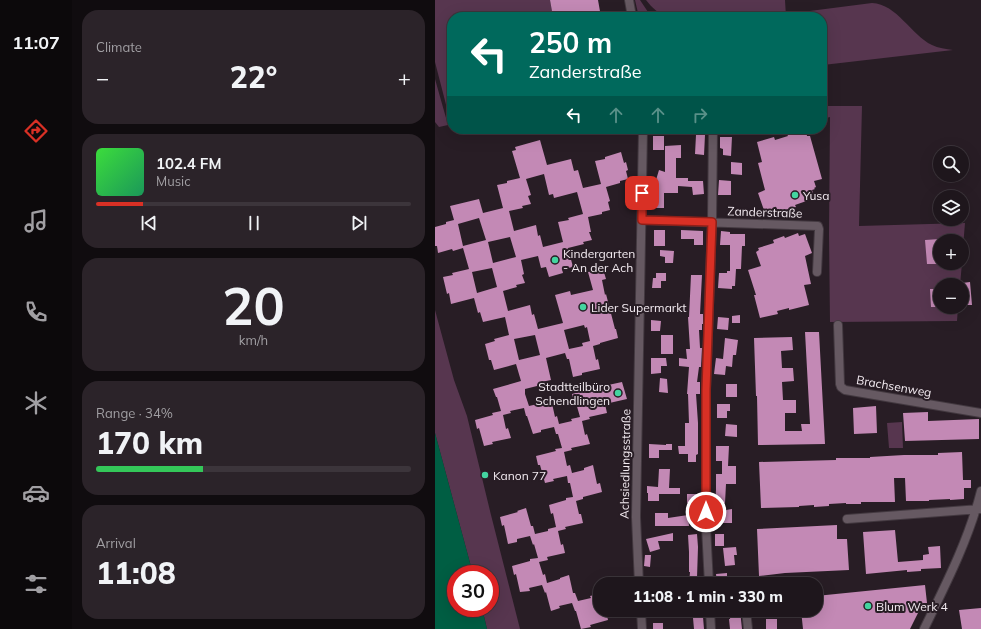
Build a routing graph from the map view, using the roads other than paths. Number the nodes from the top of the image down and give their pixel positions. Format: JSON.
{"nodes":[{"id":1,"x":629,"y":0,"type":"edge"},
{"id":2,"x":631,"y":12,"type":"edge"},
{"id":3,"x":643,"y":134,"type":"edge"},
{"id":4,"x":713,"y":134,"type":"edge"},
{"id":5,"x":642,"y":220,"type":"junction"},
{"id":6,"x":712,"y":222,"type":"junction"},
{"id":7,"x":817,"y":272,"type":"dead end"},
{"id":8,"x":837,"y":325,"type":"dead end"},
{"id":9,"x":981,"y":413,"type":"edge"},
{"id":10,"x":981,"y":491,"type":"edge"},
{"id":11,"x":979,"y":509,"type":"edge"},
{"id":12,"x":847,"y":519,"type":"dead end"},
{"id":13,"x":639,"y":577,"type":"edge"},
{"id":14,"x":709,"y":577,"type":"edge"},
{"id":15,"x":641,"y":617,"type":"edge"},
{"id":16,"x":710,"y":617,"type":"edge"},
{"id":17,"x":747,"y":617,"type":"edge"},
{"id":18,"x":642,"y":629,"type":"edge"},
{"id":19,"x":711,"y":629,"type":"edge"},
{"id":20,"x":748,"y":629,"type":"edge"},
{"id":21,"x":924,"y":629,"type":"edge"}],
"edges":[{"from":1,"to":2,"type":"street"},
{"from":3,"to":5,"type":"street","name":"Achsiedlungsstraße"},
{"from":4,"to":6,"type":"street"},
{"from":5,"to":6,"type":"street","name":"Zanderstraße"},
{"from":5,"to":13,"type":"street","name":"Achsiedlungsstraße"},
{"from":6,"to":7,"type":"street","name":"Zanderstraße"},
{"from":6,"to":14,"type":"street"},
{"from":8,"to":9,"type":"street","name":"Brachsenweg"},
{"from":10,"to":11,"type":"street"},
{"from":11,"to":12,"type":"street"},
{"from":11,"to":21,"type":"street"},
{"from":15,"to":18,"type":"street"},
{"from":16,"to":19,"type":"street"},
{"from":17,"to":20,"type":"street"}]}
